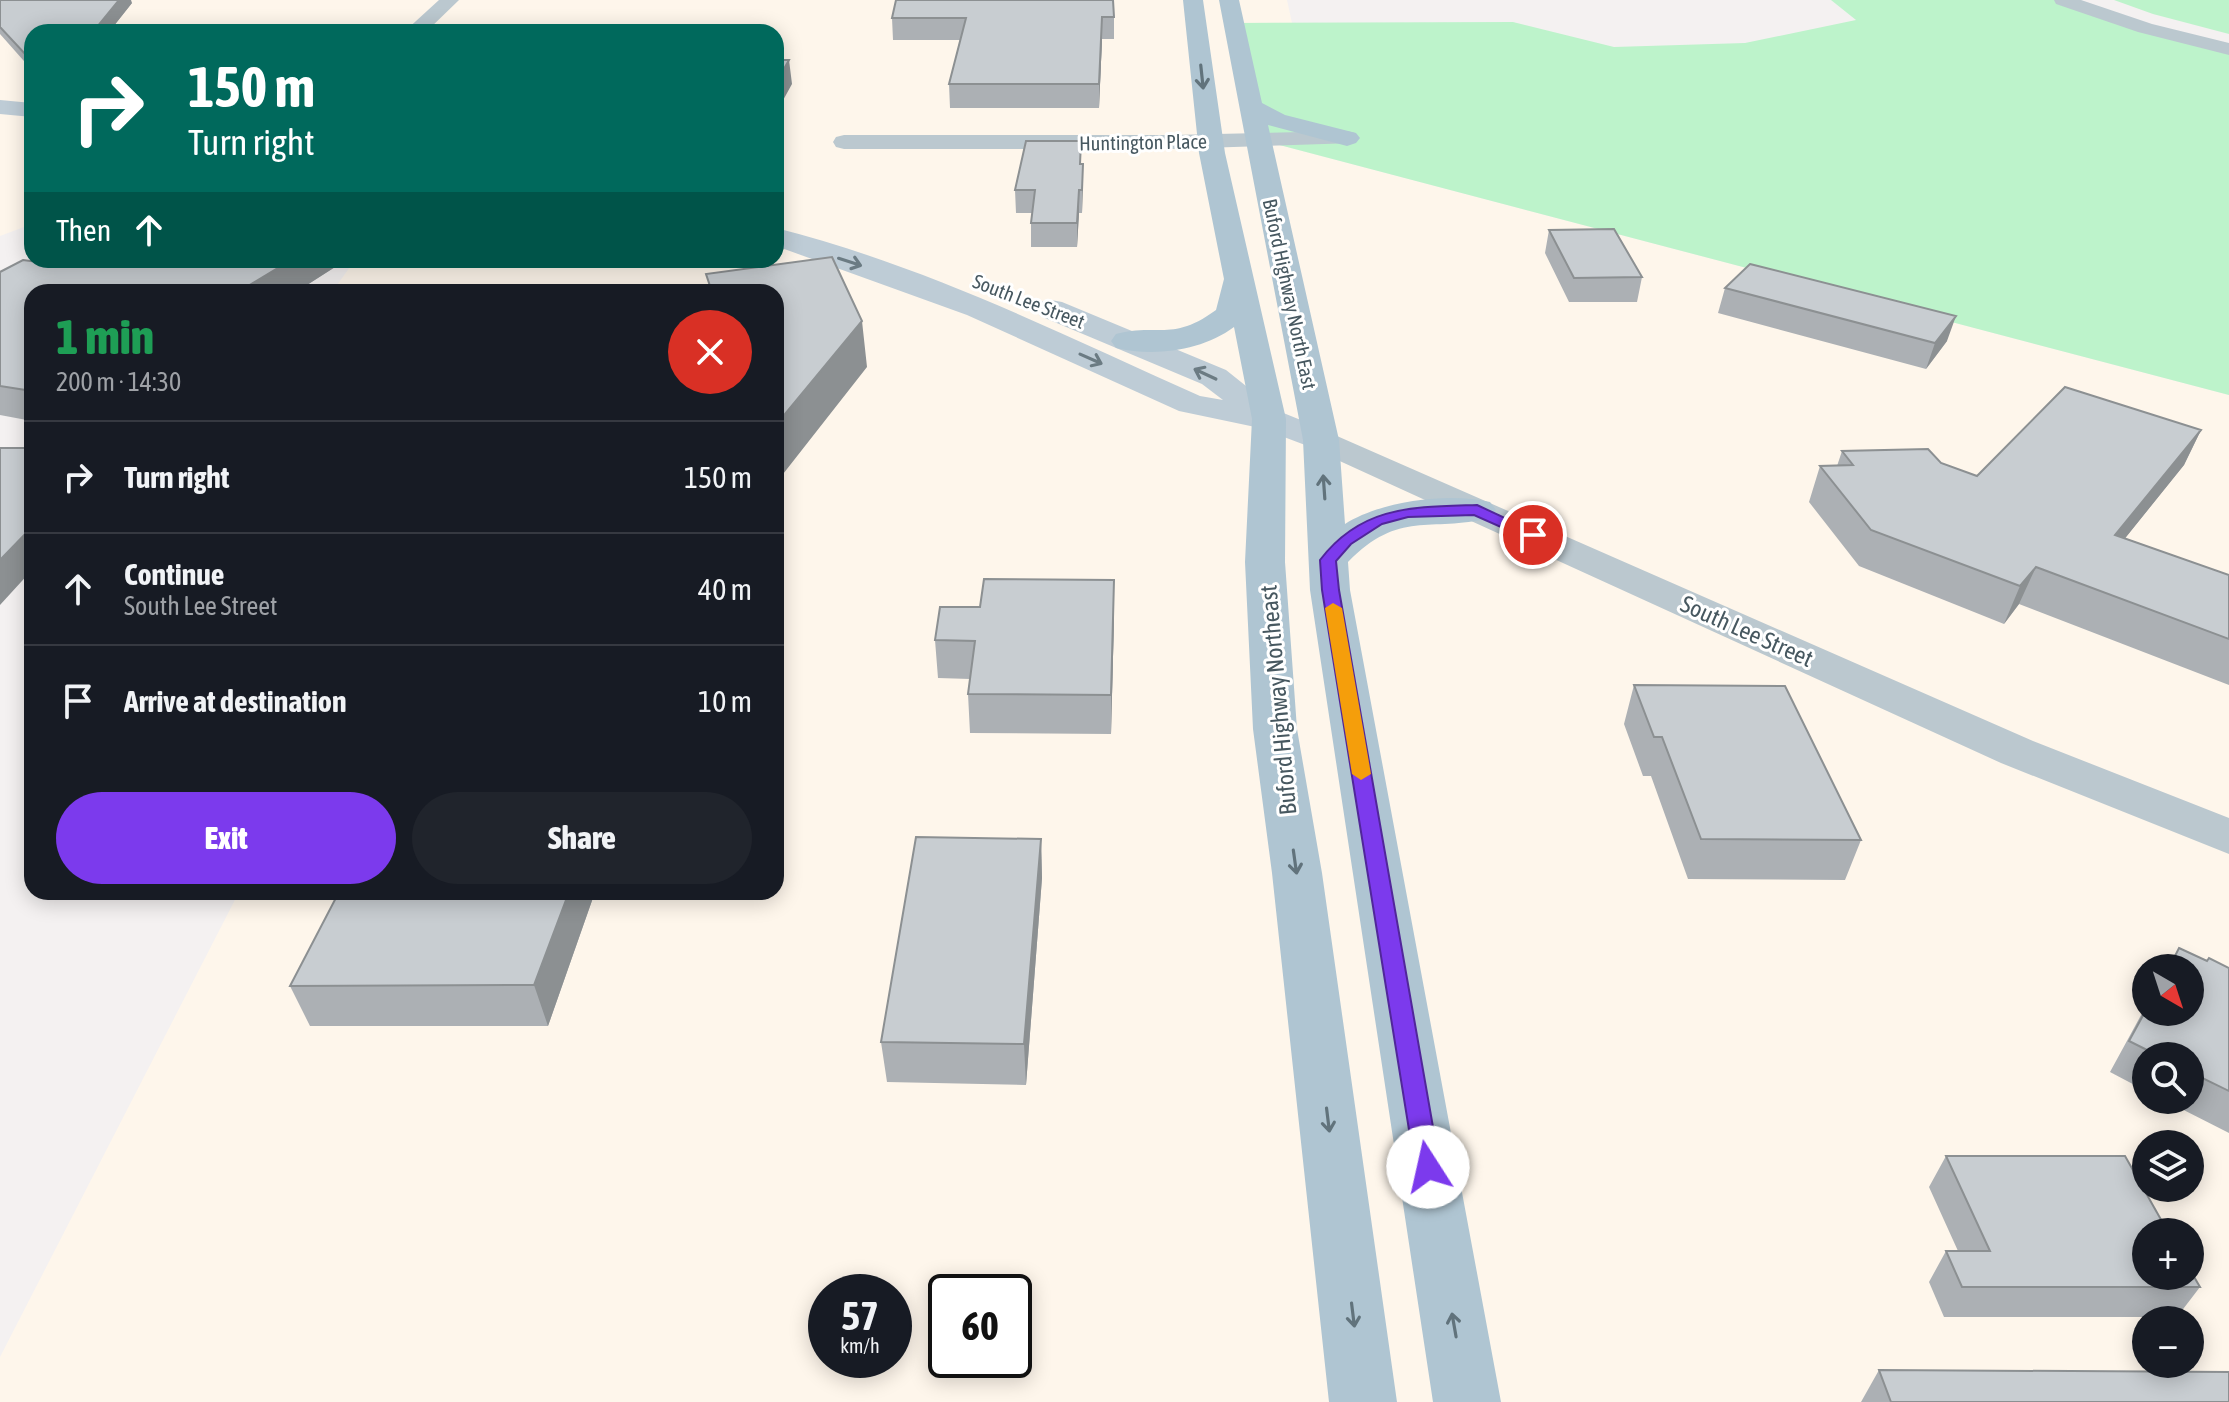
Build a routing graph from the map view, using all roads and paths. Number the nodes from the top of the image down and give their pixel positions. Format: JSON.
{"nodes":[{"id":1,"x":450,"y":0,"type":"edge"},
{"id":2,"x":1193,"y":0,"type":"edge"},
{"id":3,"x":1229,"y":0,"type":"edge"},
{"id":4,"x":2063,"y":0,"type":"edge"},
{"id":5,"x":423,"y":24,"type":"edge"},
{"id":6,"x":2229,"y":49,"type":"edge"},
{"id":7,"x":1249,"y":105,"type":"junction"},
{"id":8,"x":0,"y":107,"type":"edge"},
{"id":9,"x":24,"y":109,"type":"edge"},
{"id":10,"x":0,"y":125,"type":"edge"},
{"id":11,"x":24,"y":127,"type":"edge"},
{"id":12,"x":1347,"y":138,"type":"junction"},
{"id":13,"x":1257,"y":140,"type":"junction"},
{"id":14,"x":1211,"y":141,"type":"junction"},
{"id":15,"x":844,"y":142,"type":"dead end"},
{"id":16,"x":1264,"y":175,"type":"junction"},
{"id":17,"x":784,"y":216,"type":"edge"},
{"id":18,"x":784,"y":240,"type":"edge"},
{"id":19,"x":1238,"y":281,"type":"junction"},
{"id":20,"x":1127,"y":341,"type":"junction"},
{"id":21,"x":1269,"y":419,"type":"junction"},
{"id":22,"x":1321,"y":440,"type":"junction"},
{"id":23,"x":1477,"y":510,"type":"junction"},
{"id":24,"x":1329,"y":575,"type":"junction"},
{"id":25,"x":2229,"y":837,"type":"edge"},
{"id":26,"x":1363,"y":1402,"type":"edge"},
{"id":27,"x":1467,"y":1402,"type":"edge"}],
"edges":[{"from":1,"to":5,"type":"street"},
{"from":2,"to":14,"type":"main road","name":"Buford Highway Northeast","one_way":true},
{"from":3,"to":7,"type":"main road","name":"Buford Highway North East"},
{"from":4,"to":6,"type":"street"},
{"from":7,"to":12,"type":"main road"},
{"from":7,"to":13,"type":"main road","name":"Buford Highway North East"},
{"from":8,"to":9,"type":"main road"},
{"from":10,"to":11,"type":"main road"},
{"from":12,"to":13,"type":"street","name":"Huntington Place"},
{"from":12,"to":16,"type":"main road"},
{"from":13,"to":14,"type":"street","name":"Huntington Place"},
{"from":13,"to":16,"type":"main road","name":"Buford Highway North East"},
{"from":14,"to":15,"type":"street","name":"Huntington Place"},
{"from":14,"to":19,"type":"main road","name":"Buford Highway Northeast"},
{"from":16,"to":22,"type":"main road","name":"Buford Highway North East"},
{"from":17,"to":20,"type":"main road","name":"South Lee Street"},
{"from":18,"to":21,"type":"main road","name":"South Lee Street","one_way":true},
{"from":19,"to":20,"type":"main road"},
{"from":19,"to":21,"type":"main road","name":"Buford Highway Northeast"},
{"from":21,"to":20,"type":"main road","name":"South Lee Street","one_way":true},
{"from":21,"to":22,"type":"main road","name":"South Lee Street"},
{"from":21,"to":26,"type":"main road","name":"Buford Highway Northeast","one_way":true},
{"from":22,"to":23,"type":"street","name":"South Lee Street"},
{"from":24,"to":22,"type":"main road","name":"Buford Highway North East","one_way":true},
{"from":23,"to":24,"type":"main road"},
{"from":23,"to":25,"type":"street","name":"South Lee Street"},
{"from":27,"to":24,"type":"main road","one_way":true}]}
